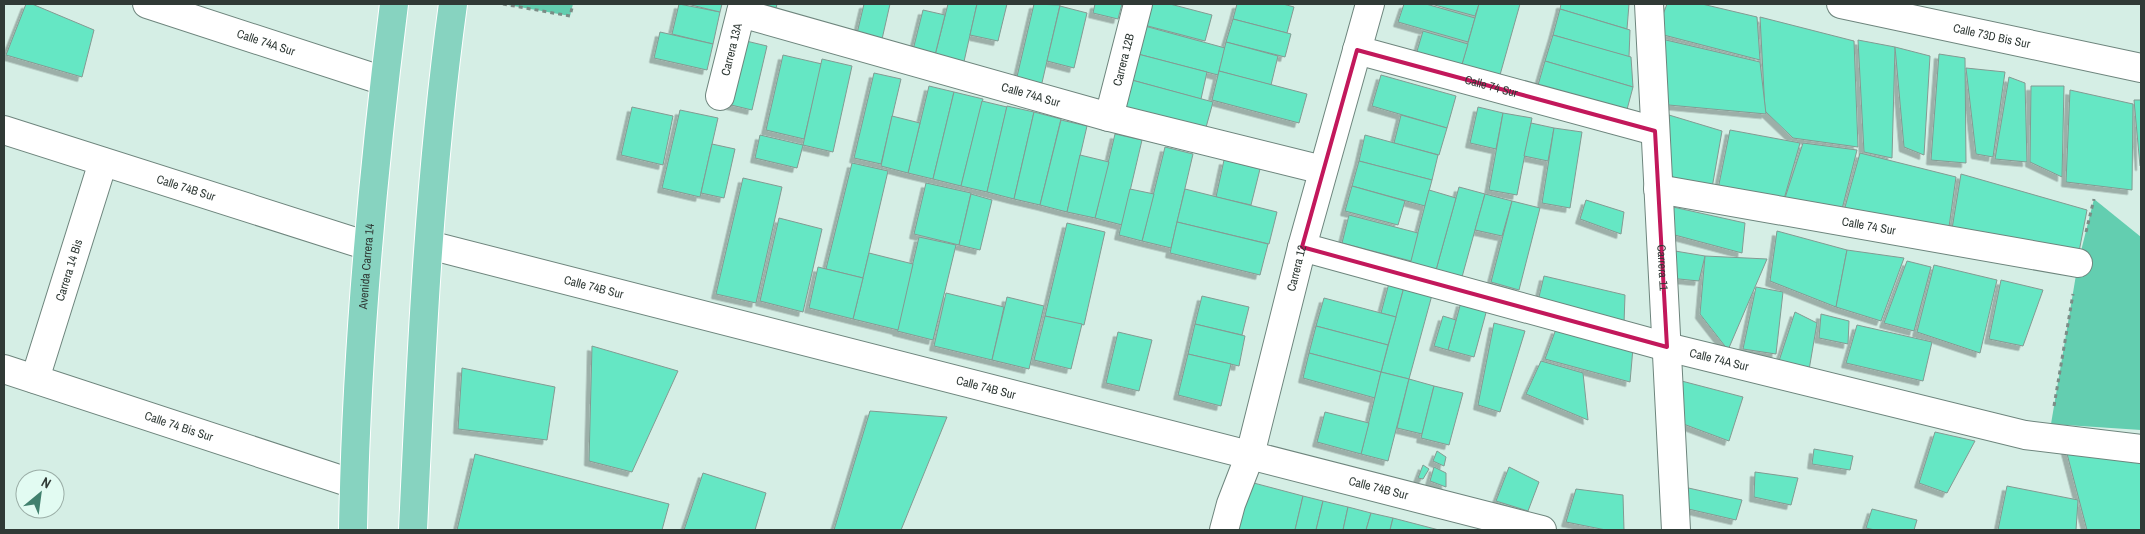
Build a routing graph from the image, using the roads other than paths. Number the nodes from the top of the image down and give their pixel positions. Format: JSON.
{"nodes":[{"id":1,"x":394,"y":4,"type":"edge"},
{"id":2,"x":453,"y":4,"type":"edge"},
{"id":3,"x":1138,"y":4,"type":"edge"},
{"id":4,"x":1370,"y":4,"type":"edge"},
{"id":5,"x":1648,"y":4,"type":"edge"},
{"id":6,"x":1841,"y":4,"type":"edge"},
{"id":7,"x":160,"y":6,"type":"edge"},
{"id":8,"x":742,"y":8,"type":"edge"},
{"id":9,"x":1357,"y":50,"type":"junction"},
{"id":10,"x":2141,"y":68,"type":"edge"},
{"id":11,"x":384,"y":81,"type":"junction"},
{"id":12,"x":720,"y":96,"type":"dead end"},
{"id":13,"x":1109,"y":117,"type":"junction"},
{"id":14,"x":4,"y":130,"type":"edge"},
{"id":15,"x":1655,"y":131,"type":"junction"},
{"id":16,"x":103,"y":162,"type":"junction"},
{"id":17,"x":1323,"y":170,"type":"junction"},
{"id":18,"x":1658,"y":190,"type":"junction"},
{"id":19,"x":429,"y":245,"type":"junction"},
{"id":20,"x":368,"y":246,"type":"junction"},
{"id":21,"x":1302,"y":247,"type":"junction"},
{"id":22,"x":2078,"y":263,"type":"road end"},
{"id":23,"x":1667,"y":347,"type":"junction"},
{"id":24,"x":4,"y":369,"type":"edge"},
{"id":25,"x":35,"y":379,"type":"junction"},
{"id":26,"x":2141,"y":449,"type":"edge"},
{"id":27,"x":1250,"y":455,"type":"junction"},
{"id":28,"x":354,"y":484,"type":"junction"},
{"id":29,"x":353,"y":530,"type":"edge"},
{"id":30,"x":413,"y":530,"type":"edge"},
{"id":31,"x":1224,"y":530,"type":"edge"},
{"id":32,"x":1542,"y":530,"type":"edge"},
{"id":33,"x":1676,"y":530,"type":"edge"}],
"edges":[{"from":1,"to":11,"type":"main road","name":"Avenida Carrera 14"},
{"from":2,"to":19,"type":"main road"},
{"from":3,"to":13,"type":"street","name":"Carrera 12B"},
{"from":4,"to":9,"type":"street","name":"Carrera 12"},
{"from":5,"to":15,"type":"street","name":"Carrera 11"},
{"from":6,"to":10,"type":"street","name":"Calle 73D Bis Sur"},
{"from":7,"to":11,"type":"street","name":"Calle 74A Sur"},
{"from":8,"to":12,"type":"street","name":"Carrera 13A"},
{"from":8,"to":13,"type":"street","name":"Calle 74A Sur"},
{"from":9,"to":15,"type":"street","name":"Calle 74 Sur"},
{"from":9,"to":17,"type":"street","name":"Carrera 12"},
{"from":11,"to":20,"type":"main road","name":"Avenida Carrera 14"},
{"from":13,"to":17,"type":"street","name":"Calle 74A Sur"},
{"from":14,"to":16,"type":"street","name":"Calle 74B Sur"},
{"from":15,"to":18,"type":"street","name":"Carrera 11"},
{"from":16,"to":20,"type":"street","name":"Calle 74B Sur"},
{"from":16,"to":25,"type":"street","name":"Carrera 14 Bis"},
{"from":17,"to":21,"type":"street","name":"Carrera 12"},
{"from":18,"to":22,"type":"street","name":"Calle 74 Sur"},
{"from":18,"to":23,"type":"street","name":"Carrera 11"},
{"from":19,"to":27,"type":"street","name":"Calle 74B Sur"},
{"from":19,"to":30,"type":"main road"},
{"from":20,"to":28,"type":"main road","name":"Avenida Carrera 14"},
{"from":21,"to":23,"type":"street","name":"Calle 74A Sur"},
{"from":21,"to":27,"type":"street","name":"Carrera 12"},
{"from":23,"to":26,"type":"street","name":"Calle 74A Sur"},
{"from":23,"to":33,"type":"street","name":"Carrera 11"},
{"from":24,"to":25,"type":"street","name":"Calle 74 Bis Sur"},
{"from":25,"to":28,"type":"street","name":"Calle 74 Bis Sur"},
{"from":27,"to":31,"type":"street","name":"Carrera 12"},
{"from":27,"to":32,"type":"street","name":"Calle 74B Sur"},
{"from":28,"to":29,"type":"main road","name":"Avenida Carrera 14"}]}
